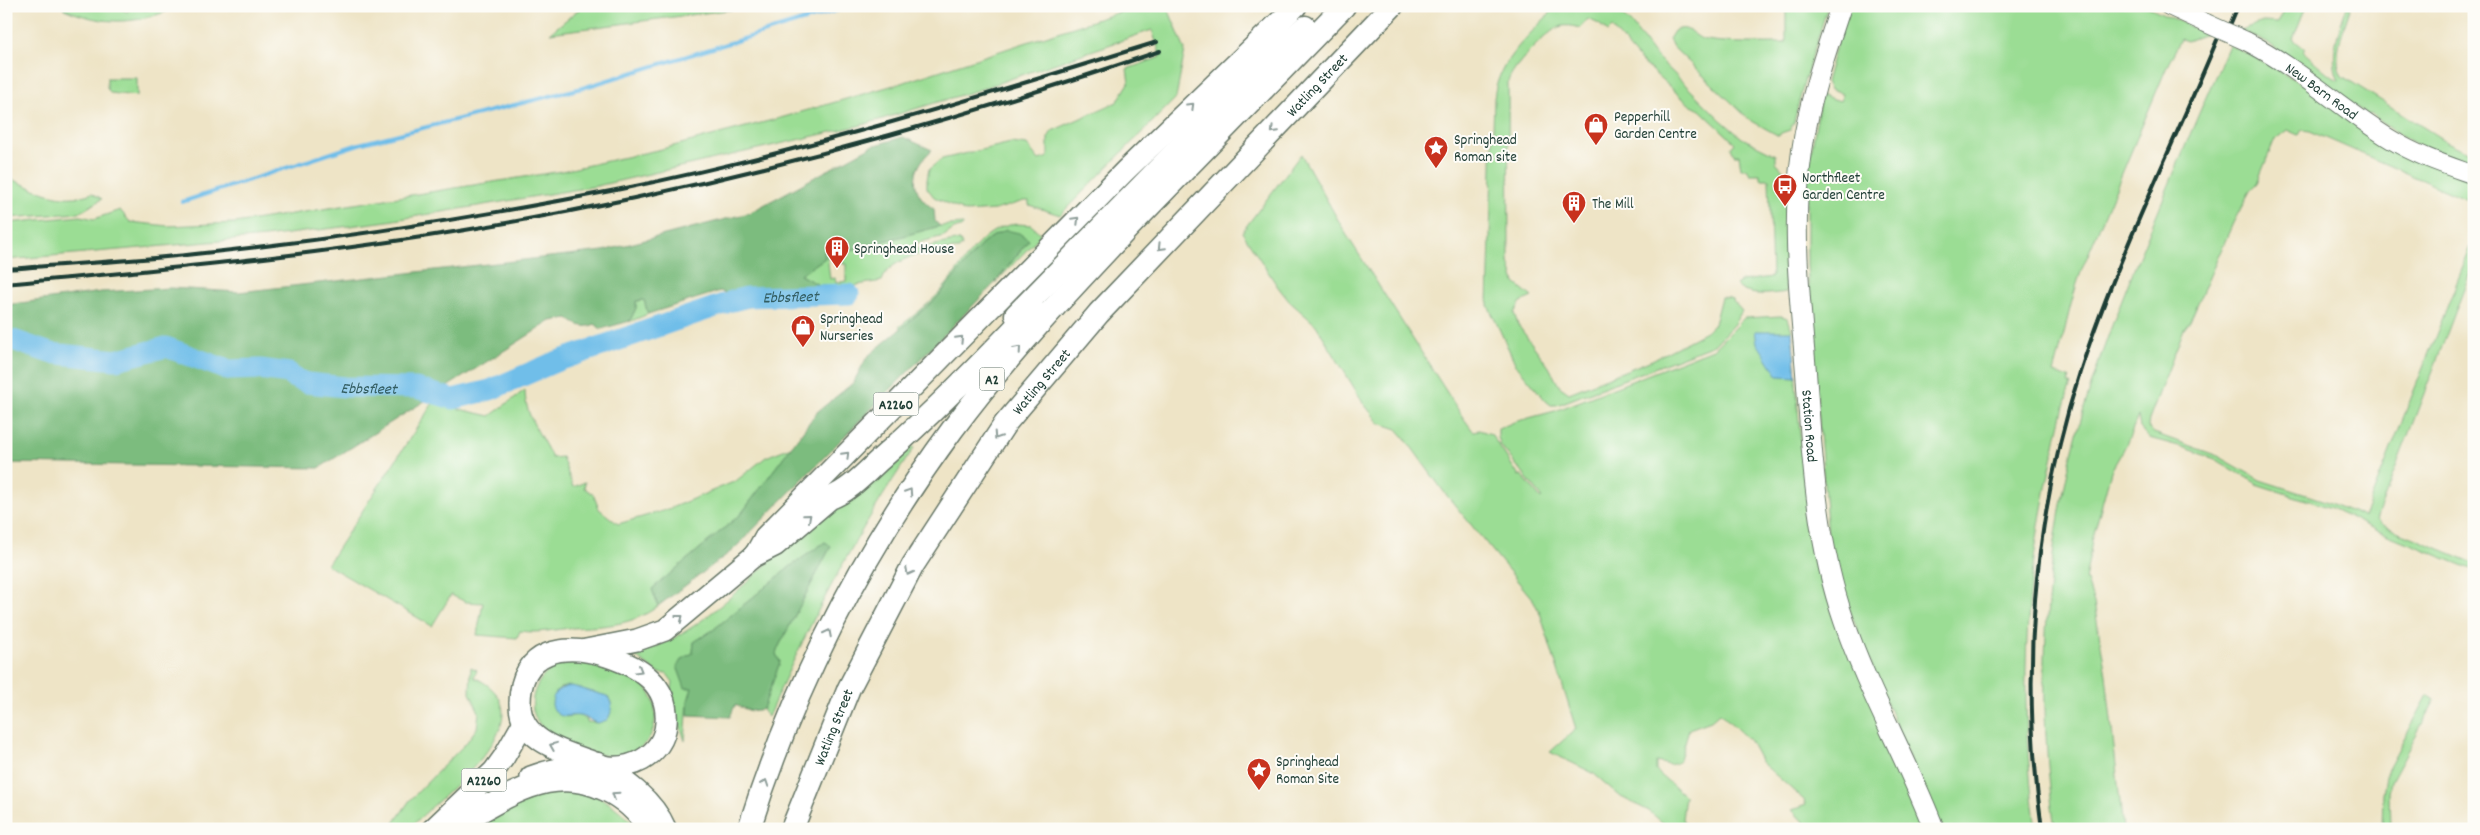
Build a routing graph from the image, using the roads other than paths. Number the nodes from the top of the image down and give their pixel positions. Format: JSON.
{"nodes":[{"id":1,"x":1328,"y":6,"type":"edge"},
{"id":2,"x":1344,"y":6,"type":"edge"},
{"id":3,"x":1392,"y":6,"type":"edge"},
{"id":4,"x":1841,"y":6,"type":"edge"},
{"id":5,"x":2169,"y":6,"type":"edge"},
{"id":6,"x":1304,"y":14,"type":"edge"},
{"id":7,"x":2474,"y":175,"type":"edge"},
{"id":8,"x":754,"y":556,"type":"junction"},
{"id":9,"x":586,"y":650,"type":"junction"},
{"id":10,"x":524,"y":722,"type":"junction"},
{"id":11,"x":598,"y":764,"type":"junction"},
{"id":12,"x":468,"y":822,"type":"edge"},
{"id":13,"x":433,"y":829,"type":"edge"},
{"id":14,"x":649,"y":829,"type":"edge"},
{"id":15,"x":665,"y":829,"type":"edge"},
{"id":16,"x":749,"y":829,"type":"edge"},
{"id":17,"x":792,"y":829,"type":"edge"},
{"id":18,"x":1934,"y":829,"type":"edge"}],
"edges":[{"from":1,"to":6,"type":"highway"},
{"from":16,"to":2,"type":"highway","number":"A2","one_way":true},
{"from":3,"to":17,"type":"highway","name":"Watling Street","number":"A2","one_way":true},
{"from":4,"to":18,"type":"main road","name":"Station Road"},
{"from":5,"to":7,"type":"street","name":"New Barn Road","bridge":true},
{"from":8,"to":6,"type":"main road","number":"A2260","one_way":true},
{"from":8,"to":6,"type":"highway","one_way":true},
{"from":9,"to":8,"type":"main road","number":"A2260","one_way":true},
{"from":9,"to":10,"type":"main road"},
{"from":9,"to":11,"type":"main road","one_way":true},
{"from":11,"to":10,"type":"main road","one_way":true},
{"from":10,"to":13,"type":"main road","number":"A2260"},
{"from":11,"to":12,"type":"main road","number":"A2260"},
{"from":11,"to":15,"type":"highway"},
{"from":14,"to":12,"type":"highway","one_way":true}]}
